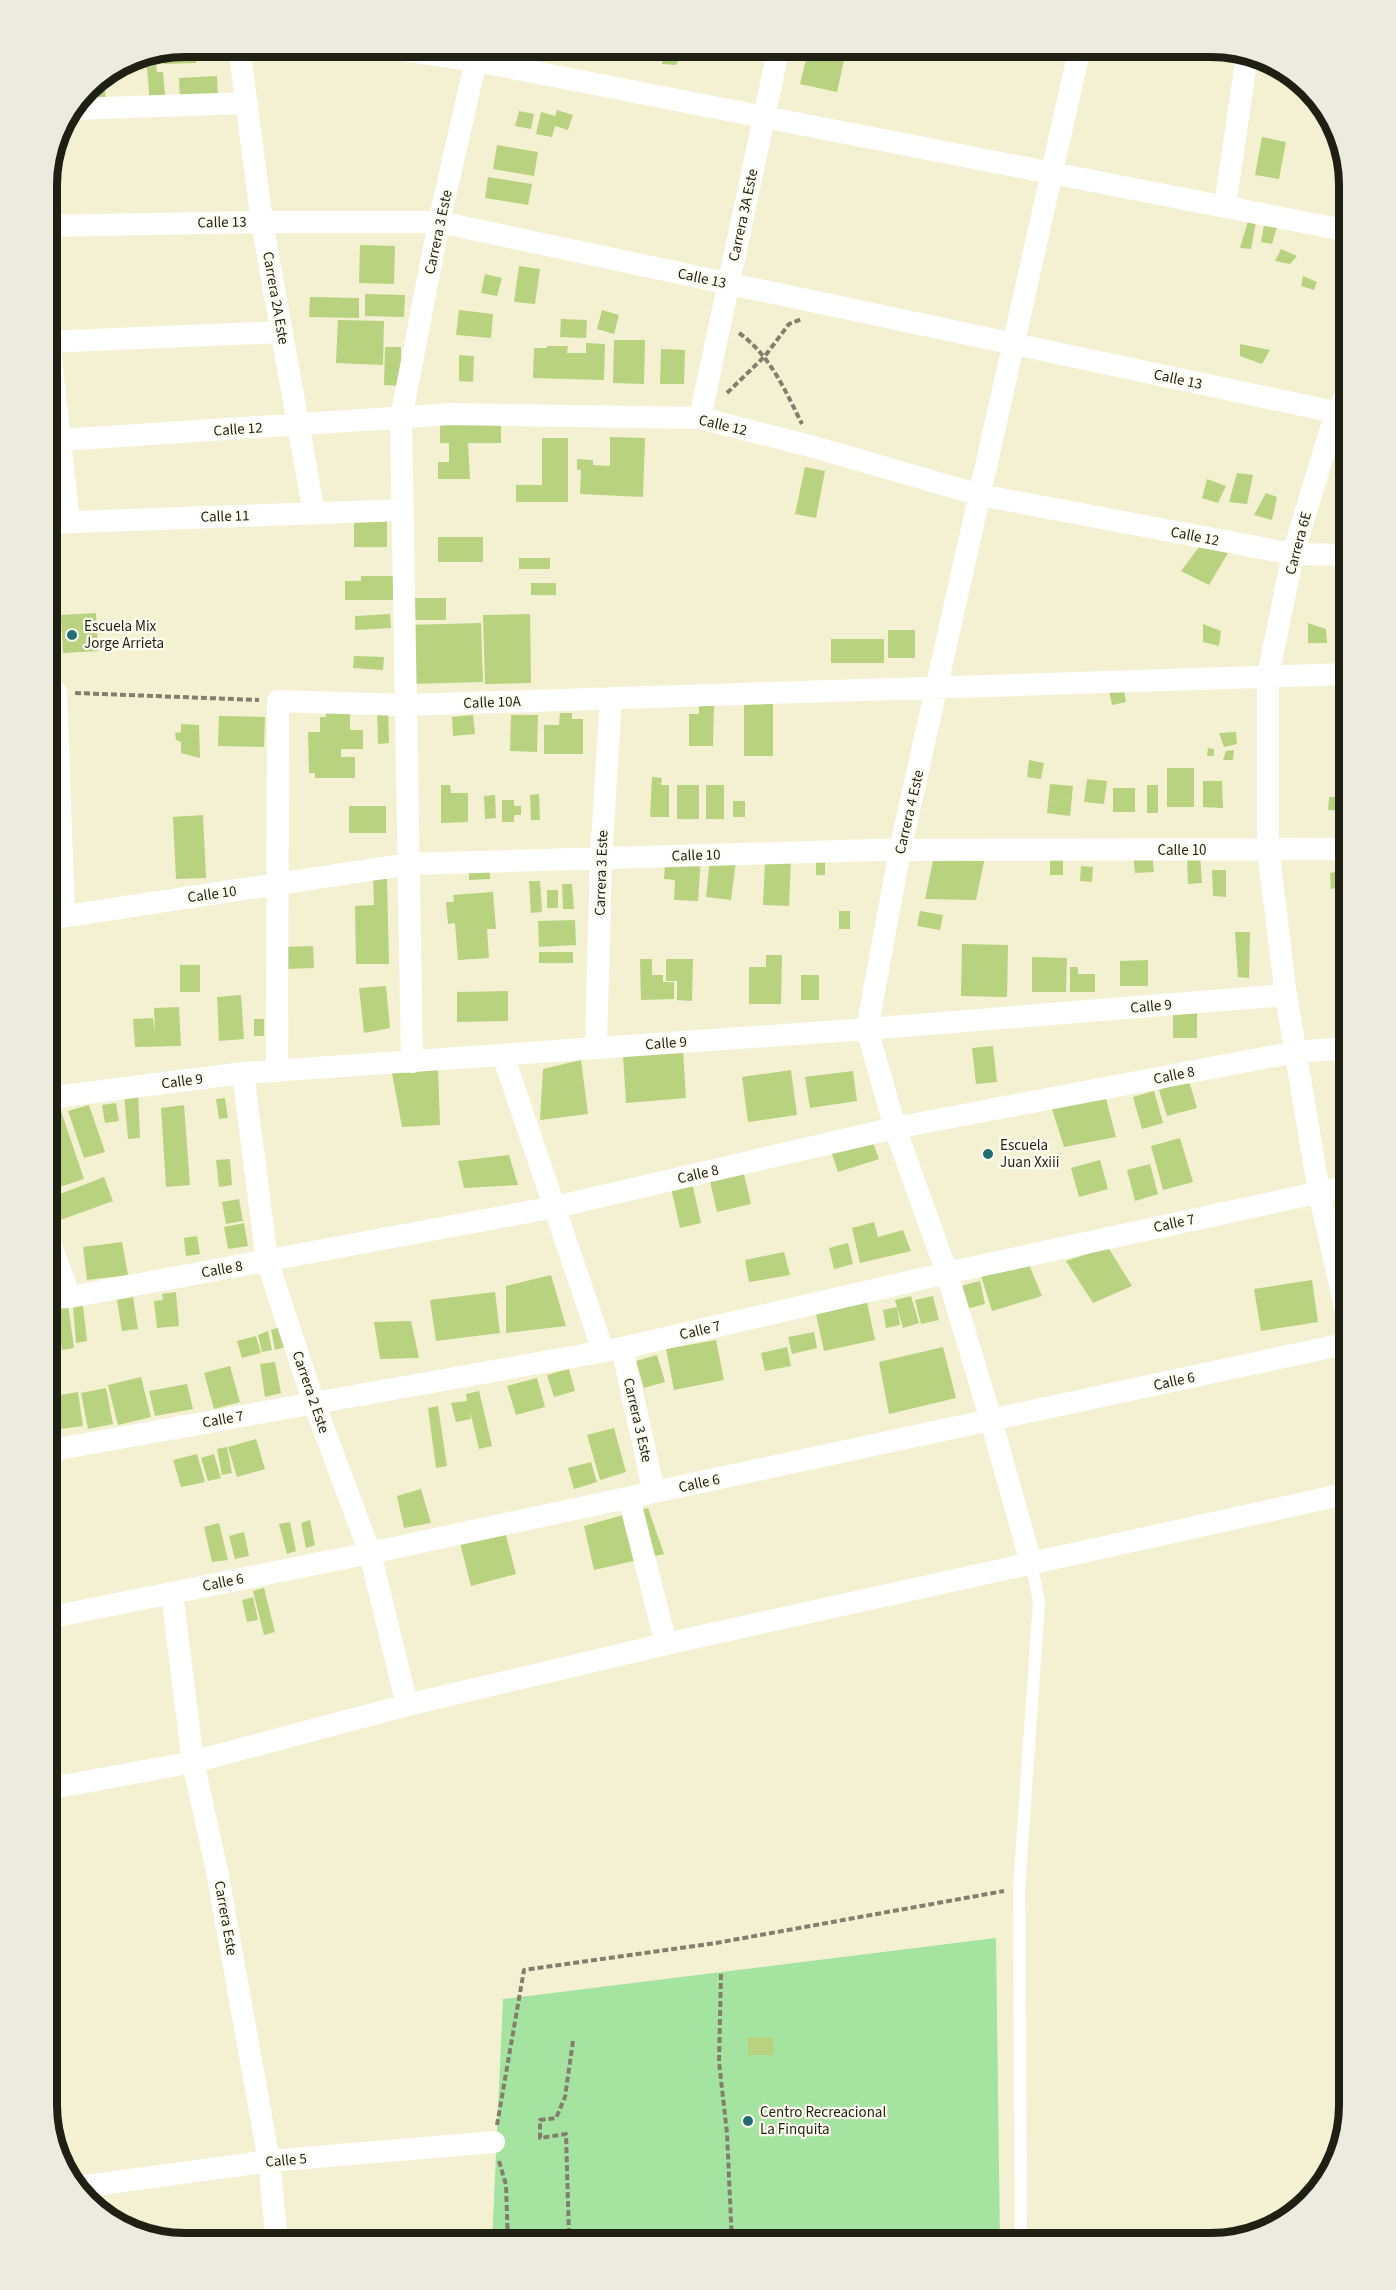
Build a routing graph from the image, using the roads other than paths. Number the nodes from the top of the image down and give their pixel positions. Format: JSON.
{"nodes":[{"id":1,"x":241,"y":57,"type":"edge"},
{"id":2,"x":477,"y":57,"type":"edge"},
{"id":3,"x":492,"y":57,"type":"edge"},
{"id":4,"x":777,"y":57,"type":"edge"},
{"id":5,"x":1078,"y":57,"type":"edge"},
{"id":6,"x":1246,"y":62,"type":"edge"},
{"id":7,"x":247,"y":104,"type":"junction"},
{"id":8,"x":82,"y":109,"type":"edge"},
{"id":9,"x":764,"y":117,"type":"junction"},
{"id":10,"x":1052,"y":173,"type":"junction"},
{"id":11,"x":1225,"y":207,"type":"junction"},
{"id":12,"x":262,"y":222,"type":"junction"},
{"id":13,"x":439,"y":222,"type":"junction"},
{"id":14,"x":57,"y":226,"type":"edge"},
{"id":15,"x":1339,"y":229,"type":"edge"},
{"id":16,"x":729,"y":283,"type":"junction"},
{"id":17,"x":282,"y":332,"type":"junction"},
{"id":18,"x":57,"y":336,"type":"edge"},
{"id":19,"x":1014,"y":344,"type":"junction"},
{"id":20,"x":1339,"y":413,"type":"edge"},
{"id":21,"x":401,"y":418,"type":"junction"},
{"id":22,"x":700,"y":418,"type":"junction"},
{"id":23,"x":299,"y":425,"type":"junction"},
{"id":24,"x":1339,"y":425,"type":"edge"},
{"id":25,"x":57,"y":441,"type":"edge"},
{"id":26,"x":980,"y":495,"type":"junction"},
{"id":27,"x":57,"y":506,"type":"edge"},
{"id":28,"x":403,"y":510,"type":"junction"},
{"id":29,"x":314,"y":513,"type":"junction"},
{"id":30,"x":58,"y":522,"type":"edge"},
{"id":31,"x":1293,"y":554,"type":"junction"},
{"id":32,"x":1339,"y":555,"type":"edge"},
{"id":33,"x":1339,"y":674,"type":"edge"},
{"id":34,"x":1268,"y":676,"type":"junction"},
{"id":35,"x":937,"y":687,"type":"junction"},
{"id":36,"x":611,"y":698,"type":"junction"},
{"id":37,"x":406,"y":705,"type":"junction"},
{"id":38,"x":1268,"y":849,"type":"junction"},
{"id":39,"x":1339,"y":849,"type":"edge"},
{"id":40,"x":900,"y":850,"type":"junction"},
{"id":41,"x":601,"y":858,"type":"junction"},
{"id":42,"x":409,"y":864,"type":"junction"},
{"id":43,"x":278,"y":885,"type":"junction"},
{"id":44,"x":57,"y":917,"type":"edge"},
{"id":45,"x":1286,"y":995,"type":"junction"},
{"id":46,"x":867,"y":1029,"type":"junction"},
{"id":47,"x":596,"y":1048,"type":"junction"},
{"id":48,"x":1339,"y":1049,"type":"edge"},
{"id":49,"x":1295,"y":1052,"type":"junction"},
{"id":50,"x":503,"y":1054,"type":"junction"},
{"id":51,"x":412,"y":1062,"type":"junction"},
{"id":52,"x":277,"y":1071,"type":"junction"},
{"id":53,"x":243,"y":1073,"type":"junction"},
{"id":54,"x":57,"y":1097,"type":"edge"},
{"id":55,"x":895,"y":1128,"type":"junction"},
{"id":56,"x":1339,"y":1188,"type":"edge"},
{"id":57,"x":1319,"y":1192,"type":"junction"},
{"id":58,"x":555,"y":1207,"type":"junction"},
{"id":59,"x":267,"y":1261,"type":"junction"},
{"id":60,"x":57,"y":1263,"type":"edge"},
{"id":61,"x":1339,"y":1263,"type":"edge"},
{"id":62,"x":947,"y":1273,"type":"junction"},
{"id":63,"x":70,"y":1297,"type":"junction"},
{"id":64,"x":57,"y":1298,"type":"edge"},
{"id":65,"x":1339,"y":1345,"type":"edge"},
{"id":66,"x":612,"y":1349,"type":"junction"},
{"id":67,"x":314,"y":1403,"type":"junction"},
{"id":68,"x":991,"y":1420,"type":"junction"},
{"id":69,"x":57,"y":1449,"type":"edge"},
{"id":70,"x":654,"y":1492,"type":"junction"},
{"id":71,"x":1339,"y":1495,"type":"edge"},
{"id":72,"x":629,"y":1498,"type":"junction"},
{"id":73,"x":370,"y":1553,"type":"junction"},
{"id":74,"x":1031,"y":1563,"type":"junction"},
{"id":75,"x":172,"y":1593,"type":"junction"},
{"id":76,"x":57,"y":1616,"type":"edge"},
{"id":77,"x":666,"y":1644,"type":"junction"},
{"id":78,"x":407,"y":1705,"type":"junction"},
{"id":79,"x":193,"y":1762,"type":"junction"},
{"id":80,"x":57,"y":1787,"type":"edge"},
{"id":81,"x":494,"y":2142,"type":"road end"},
{"id":82,"x":269,"y":2161,"type":"junction"},
{"id":83,"x":87,"y":2186,"type":"edge"},
{"id":84,"x":276,"y":2233,"type":"edge"},
{"id":85,"x":1021,"y":2233,"type":"edge"}],
"edges":[{"from":1,"to":7,"type":"street","name":"Carrera 2A Este"},
{"from":2,"to":13,"type":"street","name":"Carrera 3 Este"},
{"from":3,"to":9,"type":"street"},
{"from":4,"to":9,"type":"street","name":"Carrera 3A Este"},
{"from":5,"to":10,"type":"street","name":"Carrera 4 Este"},
{"from":6,"to":11,"type":"street"},
{"from":7,"to":8,"type":"street"},
{"from":7,"to":12,"type":"street","name":"Carrera 2A Este"},
{"from":9,"to":10,"type":"street"},
{"from":9,"to":16,"type":"street","name":"Carrera 3A Este"},
{"from":10,"to":11,"type":"street"},
{"from":10,"to":19,"type":"street","name":"Carrera 4 Este"},
{"from":11,"to":15,"type":"street"},
{"from":12,"to":13,"type":"street","name":"Calle 13"},
{"from":12,"to":14,"type":"street","name":"Calle 13"},
{"from":12,"to":17,"type":"street","name":"Carrera 2A Este"},
{"from":13,"to":16,"type":"street","name":"Calle 13"},
{"from":13,"to":21,"type":"street","name":"Carrera 3 Este"},
{"from":16,"to":19,"type":"street","name":"Calle 13"},
{"from":16,"to":22,"type":"street","name":"Carrera 3A Este"},
{"from":17,"to":18,"type":"street"},
{"from":17,"to":23,"type":"street","name":"Carrera 2A Este"},
{"from":19,"to":20,"type":"street","name":"Calle 13"},
{"from":19,"to":26,"type":"street","name":"Carrera 4 Este"},
{"from":21,"to":22,"type":"street","name":"Calle 12"},
{"from":21,"to":23,"type":"street","name":"Calle 12"},
{"from":21,"to":28,"type":"street","name":"Carrera 3 Este"},
{"from":22,"to":26,"type":"street","name":"Calle 12"},
{"from":23,"to":25,"type":"street","name":"Calle 12"},
{"from":23,"to":29,"type":"street","name":"Carrera 2A Este"},
{"from":24,"to":31,"type":"street","name":"Carrera 6E"},
{"from":26,"to":31,"type":"street","name":"Calle 12"},
{"from":26,"to":35,"type":"street","name":"Carrera 4 Este"},
{"from":27,"to":30,"type":"street"},
{"from":28,"to":29,"type":"street","name":"Calle 11"},
{"from":28,"to":37,"type":"street","name":"Carrera 3 Este"},
{"from":29,"to":30,"type":"street","name":"Calle 11"},
{"from":31,"to":32,"type":"street","name":"Calle 12"},
{"from":31,"to":34,"type":"street","name":"Carrera 6E"},
{"from":33,"to":34,"type":"street","name":"Calle 10A"},
{"from":34,"to":35,"type":"street","name":"Calle 10A"},
{"from":34,"to":38,"type":"street","name":"Carrera 6E"},
{"from":35,"to":36,"type":"street","name":"Calle 10A"},
{"from":35,"to":40,"type":"street","name":"Carrera 4 Este"},
{"from":36,"to":37,"type":"street","name":"Calle 10A"},
{"from":36,"to":41,"type":"street","name":"Carrera 3 Este"},
{"from":37,"to":42,"type":"street","name":"Carrera 3 Este"},
{"from":37,"to":43,"type":"street","name":"Calle 10A"},
{"from":38,"to":39,"type":"street","name":"Calle 10"},
{"from":38,"to":40,"type":"street","name":"Calle 10"},
{"from":38,"to":45,"type":"street","name":"Carrera 6E"},
{"from":40,"to":41,"type":"street","name":"Calle 10"},
{"from":40,"to":46,"type":"street","name":"Carrera 4 Este"},
{"from":41,"to":42,"type":"street","name":"Calle 10"},
{"from":41,"to":47,"type":"street","name":"Carrera 3 Este"},
{"from":42,"to":43,"type":"street","name":"Calle 10"},
{"from":42,"to":51,"type":"street","name":"Carrera 3 Este"},
{"from":43,"to":44,"type":"street","name":"Calle 10"},
{"from":43,"to":52,"type":"street"},
{"from":45,"to":46,"type":"street","name":"Calle 9"},
{"from":45,"to":49,"type":"street","name":"Carrera 6E"},
{"from":46,"to":47,"type":"street","name":"Calle 9"},
{"from":46,"to":55,"type":"street","name":"Carrera 4 Este"},
{"from":47,"to":50,"type":"street","name":"Calle 9"},
{"from":48,"to":49,"type":"street","name":"Calle 8"},
{"from":49,"to":55,"type":"street","name":"Calle 8"},
{"from":49,"to":57,"type":"street","name":"Carrera 6E"},
{"from":50,"to":51,"type":"street","name":"Calle 9"},
{"from":50,"to":58,"type":"street","name":"Carrera 3 Este"},
{"from":51,"to":52,"type":"street","name":"Calle 9"},
{"from":52,"to":53,"type":"street","name":"Calle 9"},
{"from":53,"to":54,"type":"street","name":"Calle 9"},
{"from":53,"to":59,"type":"street","name":"Carrera 2 Este"},
{"from":55,"to":58,"type":"street","name":"Calle 8"},
{"from":55,"to":62,"type":"street","name":"Carrera 4 Este"},
{"from":56,"to":57,"type":"street","name":"Calle 7"},
{"from":57,"to":61,"type":"street","name":"Carrera 6E"},
{"from":57,"to":62,"type":"street","name":"Calle 7"},
{"from":58,"to":59,"type":"street","name":"Calle 8"},
{"from":58,"to":66,"type":"street","name":"Carrera 3 Este"},
{"from":59,"to":63,"type":"street","name":"Calle 8"},
{"from":59,"to":67,"type":"street","name":"Carrera 2 Este"},
{"from":60,"to":63,"type":"street"},
{"from":62,"to":66,"type":"street","name":"Calle 7"},
{"from":62,"to":68,"type":"street","name":"Carrera 4 Este"},
{"from":63,"to":64,"type":"street","name":"Calle 8"},
{"from":65,"to":68,"type":"street","name":"Calle 6"},
{"from":66,"to":67,"type":"street","name":"Calle 7"},
{"from":66,"to":70,"type":"street","name":"Carrera 3 Este"},
{"from":67,"to":69,"type":"street","name":"Calle 7"},
{"from":67,"to":73,"type":"street","name":"Carrera 2 Este"},
{"from":68,"to":70,"type":"street","name":"Calle 6"},
{"from":68,"to":74,"type":"street","name":"Carrera 4 Este"},
{"from":70,"to":72,"type":"street","name":"Calle 6"},
{"from":71,"to":74,"type":"street"},
{"from":72,"to":73,"type":"street","name":"Calle 6"},
{"from":72,"to":77,"type":"street"},
{"from":73,"to":75,"type":"street","name":"Calle 6"},
{"from":73,"to":78,"type":"street","name":"Carrera 2 Este"},
{"from":74,"to":77,"type":"street"},
{"from":74,"to":85,"type":"lane"},
{"from":75,"to":76,"type":"street","name":"Calle 6"},
{"from":75,"to":79,"type":"street","name":"Carrera Este"},
{"from":77,"to":78,"type":"street"},
{"from":78,"to":79,"type":"street"},
{"from":79,"to":80,"type":"street"},
{"from":79,"to":82,"type":"street","name":"Carrera Este"},
{"from":81,"to":82,"type":"street","name":"Calle 5"},
{"from":82,"to":83,"type":"street","name":"Calle 5"},
{"from":82,"to":84,"type":"street","name":"Carrera Este"}]}
